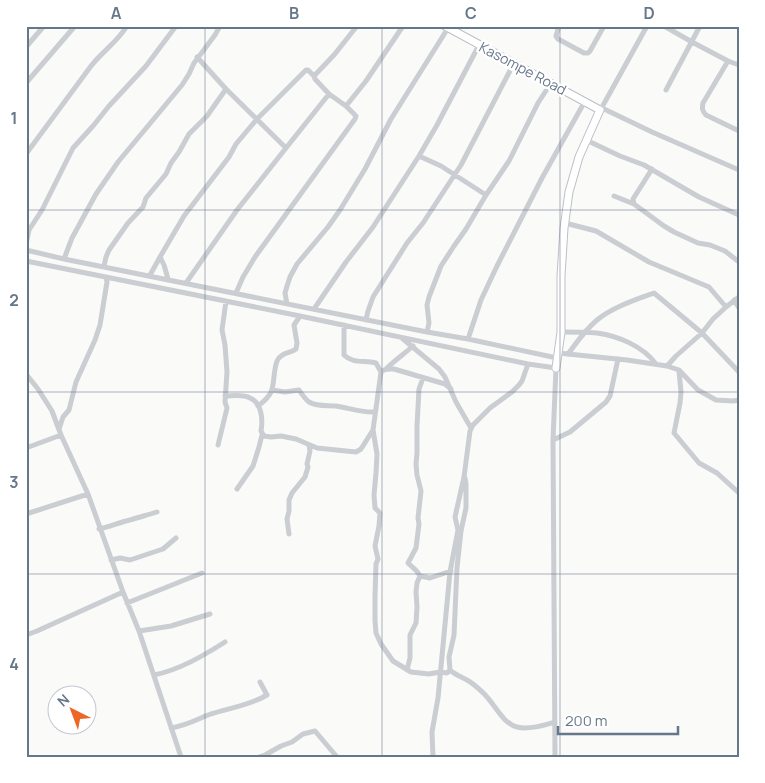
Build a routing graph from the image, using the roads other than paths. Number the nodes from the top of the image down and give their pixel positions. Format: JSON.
{"nodes":[{"id":1,"x":44,"y":26,"type":"edge"},
{"id":2,"x":74,"y":26,"type":"edge"},
{"id":3,"x":128,"y":26,"type":"edge"},
{"id":4,"x":176,"y":26,"type":"edge"},
{"id":5,"x":220,"y":26,"type":"edge"},
{"id":6,"x":357,"y":26,"type":"edge"},
{"id":7,"x":404,"y":26,"type":"edge"},
{"id":8,"x":559,"y":26,"type":"edge"},
{"id":9,"x":604,"y":26,"type":"edge"},
{"id":10,"x":647,"y":26,"type":"edge"},
{"id":11,"x":664,"y":26,"type":"edge"},
{"id":12,"x":700,"y":26,"type":"edge"},
{"id":13,"x":447,"y":27,"type":"edge"},
{"id":14,"x":692,"y":42,"type":"junction"},
{"id":15,"x":479,"y":45,"type":"junction"},
{"id":16,"x":26,"y":47,"type":"edge"},
{"id":17,"x":197,"y":57,"type":"junction"},
{"id":18,"x":728,"y":61,"type":"junction"},
{"id":19,"x":514,"y":63,"type":"junction"},
{"id":20,"x":739,"y":65,"type":"edge"},
{"id":21,"x":314,"y":76,"type":"junction"},
{"id":22,"x":26,"y":83,"type":"edge"},
{"id":23,"x":551,"y":83,"type":"junction"},
{"id":24,"x":226,"y":89,"type":"junction"},
{"id":25,"x":666,"y":90,"type":"dead end"},
{"id":26,"x":329,"y":94,"type":"junction"},
{"id":27,"x":585,"y":101,"type":"junction"},
{"id":28,"x":346,"y":106,"type":"junction"},
{"id":29,"x":601,"y":109,"type":"junction"},
{"id":30,"x":257,"y":119,"type":"junction"},
{"id":31,"x":739,"y":131,"type":"edge"},
{"id":32,"x":586,"y":140,"type":"junction"},
{"id":33,"x":286,"y":148,"type":"junction"},
{"id":34,"x":26,"y":154,"type":"edge"},
{"id":35,"x":418,"y":156,"type":"junction"},
{"id":36,"x":652,"y":169,"type":"junction"},
{"id":37,"x":739,"y":170,"type":"edge"},
{"id":38,"x":456,"y":175,"type":"junction"},
{"id":39,"x":486,"y":195,"type":"junction"},
{"id":40,"x":614,"y":196,"type":"dead end"},
{"id":41,"x":634,"y":204,"type":"junction"},
{"id":42,"x":739,"y":215,"type":"edge"},
{"id":43,"x":565,"y":223,"type":"junction"},
{"id":44,"x":26,"y":244,"type":"edge"},
{"id":45,"x":26,"y":250,"type":"edge"},
{"id":46,"x":160,"y":257,"type":"junction"},
{"id":47,"x":64,"y":258,"type":"junction"},
{"id":48,"x":26,"y":261,"type":"edge"},
{"id":49,"x":739,"y":262,"type":"edge"},
{"id":50,"x":104,"y":266,"type":"junction"},
{"id":51,"x":150,"y":275,"type":"junction"},
{"id":52,"x":106,"y":278,"type":"junction"},
{"id":53,"x":168,"y":279,"type":"junction"},
{"id":54,"x":186,"y":283,"type":"junction"},
{"id":55,"x":236,"y":293,"type":"junction"},
{"id":56,"x":736,"y":299,"type":"edge"},
{"id":57,"x":226,"y":301,"type":"junction"},
{"id":58,"x":287,"y":304,"type":"junction"},
{"id":59,"x":726,"y":307,"type":"junction"},
{"id":60,"x":739,"y":308,"type":"edge"},
{"id":61,"x":314,"y":309,"type":"junction"},
{"id":62,"x":300,"y":316,"type":"junction"},
{"id":63,"x":366,"y":320,"type":"junction"},
{"id":64,"x":344,"y":325,"type":"junction"},
{"id":65,"x":427,"y":332,"type":"junction"},
{"id":66,"x":561,"y":332,"type":"junction"},
{"id":67,"x":584,"y":333,"type":"junction"},
{"id":68,"x":702,"y":333,"type":"junction"},
{"id":69,"x":401,"y":337,"type":"junction"},
{"id":70,"x":468,"y":339,"type":"junction"},
{"id":71,"x":413,"y":346,"type":"junction"},
{"id":72,"x":568,"y":354,"type":"junction"},
{"id":73,"x":558,"y":356,"type":"junction"},
{"id":74,"x":618,"y":358,"type":"junction"},
{"id":75,"x":528,"y":364,"type":"junction"},
{"id":76,"x":656,"y":364,"type":"junction"},
{"id":77,"x":667,"y":366,"type":"junction"},
{"id":78,"x":556,"y":368,"type":"junction"},
{"id":79,"x":679,"y":370,"type":"junction"},
{"id":80,"x":384,"y":371,"type":"junction"},
{"id":81,"x":739,"y":372,"type":"edge"},
{"id":82,"x":26,"y":374,"type":"edge"},
{"id":83,"x":422,"y":378,"type":"junction"},
{"id":84,"x":451,"y":389,"type":"junction"},
{"id":85,"x":272,"y":390,"type":"junction"},
{"id":86,"x":225,"y":396,"type":"junction"},
{"id":87,"x":739,"y":400,"type":"edge"},
{"id":88,"x":258,"y":406,"type":"junction"},
{"id":89,"x":375,"y":412,"type":"junction"},
{"id":90,"x":471,"y":428,"type":"junction"},
{"id":91,"x":373,"y":430,"type":"junction"},
{"id":92,"x":60,"y":432,"type":"junction"},
{"id":93,"x":262,"y":435,"type":"junction"},
{"id":94,"x":553,"y":440,"type":"junction"},
{"id":95,"x":218,"y":445,"type":"dead end"},
{"id":96,"x":309,"y":445,"type":"junction"},
{"id":97,"x":26,"y":448,"type":"edge"},
{"id":98,"x":464,"y":477,"type":"junction"},
{"id":99,"x":237,"y":489,"type":"dead end"},
{"id":100,"x":739,"y":493,"type":"edge"},
{"id":101,"x":88,"y":494,"type":"junction"},
{"id":102,"x":157,"y":512,"type":"dead end"},
{"id":103,"x":26,"y":514,"type":"edge"},
{"id":104,"x":100,"y":529,"type":"junction"},
{"id":105,"x":289,"y":534,"type":"dead end"},
{"id":106,"x":176,"y":538,"type":"dead end"},
{"id":107,"x":111,"y":560,"type":"junction"},
{"id":108,"x":457,"y":568,"type":"junction"},
{"id":109,"x":450,"y":572,"type":"junction"},
{"id":110,"x":202,"y":573,"type":"dead end"},
{"id":111,"x":420,"y":576,"type":"junction"},
{"id":112,"x":123,"y":592,"type":"junction"},
{"id":113,"x":127,"y":603,"type":"junction"},
{"id":114,"x":210,"y":614,"type":"dead end"},
{"id":115,"x":139,"y":631,"type":"junction"},
{"id":116,"x":26,"y":634,"type":"edge"},
{"id":117,"x":225,"y":642,"type":"dead end"},
{"id":118,"x":407,"y":670,"type":"junction"},
{"id":119,"x":450,"y":670,"type":"junction"},
{"id":120,"x":440,"y":672,"type":"junction"},
{"id":121,"x":154,"y":675,"type":"junction"},
{"id":122,"x":260,"y":682,"type":"dead end"},
{"id":123,"x":556,"y":722,"type":"junction"},
{"id":124,"x":171,"y":728,"type":"junction"},
{"id":125,"x":181,"y":757,"type":"edge"},
{"id":126,"x":259,"y":757,"type":"edge"},
{"id":127,"x":337,"y":757,"type":"edge"},
{"id":128,"x":433,"y":757,"type":"edge"},
{"id":129,"x":555,"y":757,"type":"edge"}],
"edges":[{"from":1,"to":16,"type":"street"},
{"from":2,"to":22,"type":"street"},
{"from":3,"to":34,"type":"street"},
{"from":4,"to":44,"type":"street"},
{"from":5,"to":17,"type":"street"},
{"from":6,"to":21,"type":"street"},
{"from":7,"to":28,"type":"street"},
{"from":8,"to":9,"type":"street"},
{"from":10,"to":29,"type":"street"},
{"from":11,"to":14,"type":"street"},
{"from":12,"to":14,"type":"street"},
{"from":13,"to":15,"type":"street","name":"Kasompe Road"},
{"from":13,"to":58,"type":"street"},
{"from":14,"to":18,"type":"street"},
{"from":14,"to":25,"type":"street"},
{"from":15,"to":19,"type":"street","name":"Kasompe Road"},
{"from":15,"to":35,"type":"street"},
{"from":17,"to":24,"type":"street"},
{"from":17,"to":47,"type":"street"},
{"from":18,"to":20,"type":"street"},
{"from":18,"to":31,"type":"street"},
{"from":19,"to":23,"type":"street","name":"Kasompe Road"},
{"from":19,"to":38,"type":"street"},
{"from":21,"to":26,"type":"street"},
{"from":21,"to":30,"type":"street"},
{"from":23,"to":27,"type":"street","name":"Kasompe Road"},
{"from":23,"to":39,"type":"street"},
{"from":24,"to":30,"type":"street"},
{"from":24,"to":50,"type":"street"},
{"from":26,"to":28,"type":"street"},
{"from":26,"to":33,"type":"street"},
{"from":27,"to":29,"type":"street","name":"Kasompe Road"},
{"from":27,"to":70,"type":"street"},
{"from":28,"to":55,"type":"street"},
{"from":29,"to":32,"type":"street"},
{"from":29,"to":37,"type":"street"},
{"from":30,"to":33,"type":"street"},
{"from":30,"to":46,"type":"street"},
{"from":32,"to":36,"type":"street"},
{"from":32,"to":43,"type":"street"},
{"from":33,"to":54,"type":"street"},
{"from":35,"to":38,"type":"street"},
{"from":35,"to":61,"type":"street"},
{"from":36,"to":41,"type":"street"},
{"from":36,"to":42,"type":"street"},
{"from":38,"to":39,"type":"street"},
{"from":38,"to":63,"type":"street"},
{"from":39,"to":65,"type":"street"},
{"from":40,"to":41,"type":"street"},
{"from":41,"to":49,"type":"street"},
{"from":43,"to":59,"type":"street"},
{"from":43,"to":66,"type":"street"},
{"from":45,"to":47,"type":"street"},
{"from":46,"to":51,"type":"street"},
{"from":46,"to":53,"type":"street"},
{"from":47,"to":50,"type":"street"},
{"from":48,"to":52,"type":"street"},
{"from":50,"to":51,"type":"street"},
{"from":51,"to":53,"type":"street"},
{"from":52,"to":57,"type":"street"},
{"from":52,"to":92,"type":"street"},
{"from":53,"to":54,"type":"street"},
{"from":54,"to":55,"type":"street"},
{"from":55,"to":58,"type":"street"},
{"from":56,"to":59,"type":"street"},
{"from":56,"to":60,"type":"street"},
{"from":57,"to":62,"type":"street"},
{"from":57,"to":86,"type":"street"},
{"from":58,"to":61,"type":"street"},
{"from":59,"to":68,"type":"street"},
{"from":61,"to":63,"type":"street"},
{"from":62,"to":64,"type":"street"},
{"from":62,"to":85,"type":"street"},
{"from":63,"to":65,"type":"street"},
{"from":64,"to":69,"type":"street"},
{"from":64,"to":80,"type":"street"},
{"from":65,"to":70,"type":"street"},
{"from":66,"to":67,"type":"street"},
{"from":66,"to":73,"type":"street"},
{"from":67,"to":68,"type":"street"},
{"from":67,"to":72,"type":"street"},
{"from":67,"to":76,"type":"street"},
{"from":68,"to":77,"type":"street"},
{"from":68,"to":81,"type":"street"},
{"from":69,"to":71,"type":"street"},
{"from":69,"to":75,"type":"street"},
{"from":70,"to":73,"type":"street"},
{"from":71,"to":80,"type":"street"},
{"from":71,"to":84,"type":"street"},
{"from":72,"to":73,"type":"street"},
{"from":72,"to":74,"type":"street"},
{"from":73,"to":78,"type":"street"},
{"from":74,"to":76,"type":"street"},
{"from":74,"to":94,"type":"street"},
{"from":75,"to":78,"type":"street"},
{"from":75,"to":90,"type":"street"},
{"from":76,"to":77,"type":"street"},
{"from":77,"to":79,"type":"street"},
{"from":78,"to":94,"type":"street"},
{"from":79,"to":87,"type":"street"},
{"from":79,"to":100,"type":"street"},
{"from":80,"to":83,"type":"street"},
{"from":80,"to":89,"type":"street"},
{"from":82,"to":92,"type":"street"},
{"from":83,"to":84,"type":"street"},
{"from":83,"to":111,"type":"street"},
{"from":84,"to":90,"type":"street"},
{"from":85,"to":88,"type":"street"},
{"from":85,"to":89,"type":"street"},
{"from":86,"to":88,"type":"street"},
{"from":86,"to":95,"type":"street"},
{"from":88,"to":93,"type":"street"},
{"from":89,"to":91,"type":"street"},
{"from":90,"to":98,"type":"street"},
{"from":91,"to":96,"type":"street"},
{"from":91,"to":118,"type":"street"},
{"from":92,"to":97,"type":"street"},
{"from":92,"to":101,"type":"street"},
{"from":93,"to":96,"type":"street"},
{"from":93,"to":99,"type":"street"},
{"from":94,"to":123,"type":"street"},
{"from":96,"to":105,"type":"street"},
{"from":98,"to":108,"type":"street"},
{"from":98,"to":109,"type":"street"},
{"from":101,"to":103,"type":"street"},
{"from":101,"to":104,"type":"street"},
{"from":102,"to":104,"type":"street"},
{"from":104,"to":107,"type":"street"},
{"from":106,"to":107,"type":"street"},
{"from":107,"to":112,"type":"street"},
{"from":108,"to":109,"type":"street"},
{"from":108,"to":119,"type":"street"},
{"from":109,"to":111,"type":"street"},
{"from":109,"to":120,"type":"street"},
{"from":110,"to":113,"type":"street"},
{"from":111,"to":118,"type":"street"},
{"from":112,"to":113,"type":"street"},
{"from":112,"to":116,"type":"street"},
{"from":113,"to":115,"type":"street"},
{"from":114,"to":115,"type":"street"},
{"from":115,"to":121,"type":"street"},
{"from":117,"to":121,"type":"street"},
{"from":118,"to":120,"type":"street"},
{"from":119,"to":120,"type":"street"},
{"from":119,"to":123,"type":"street"},
{"from":120,"to":128,"type":"street"},
{"from":121,"to":124,"type":"street"},
{"from":122,"to":124,"type":"street"},
{"from":123,"to":129,"type":"street"},
{"from":124,"to":125,"type":"street"},
{"from":126,"to":127,"type":"street"}]}
